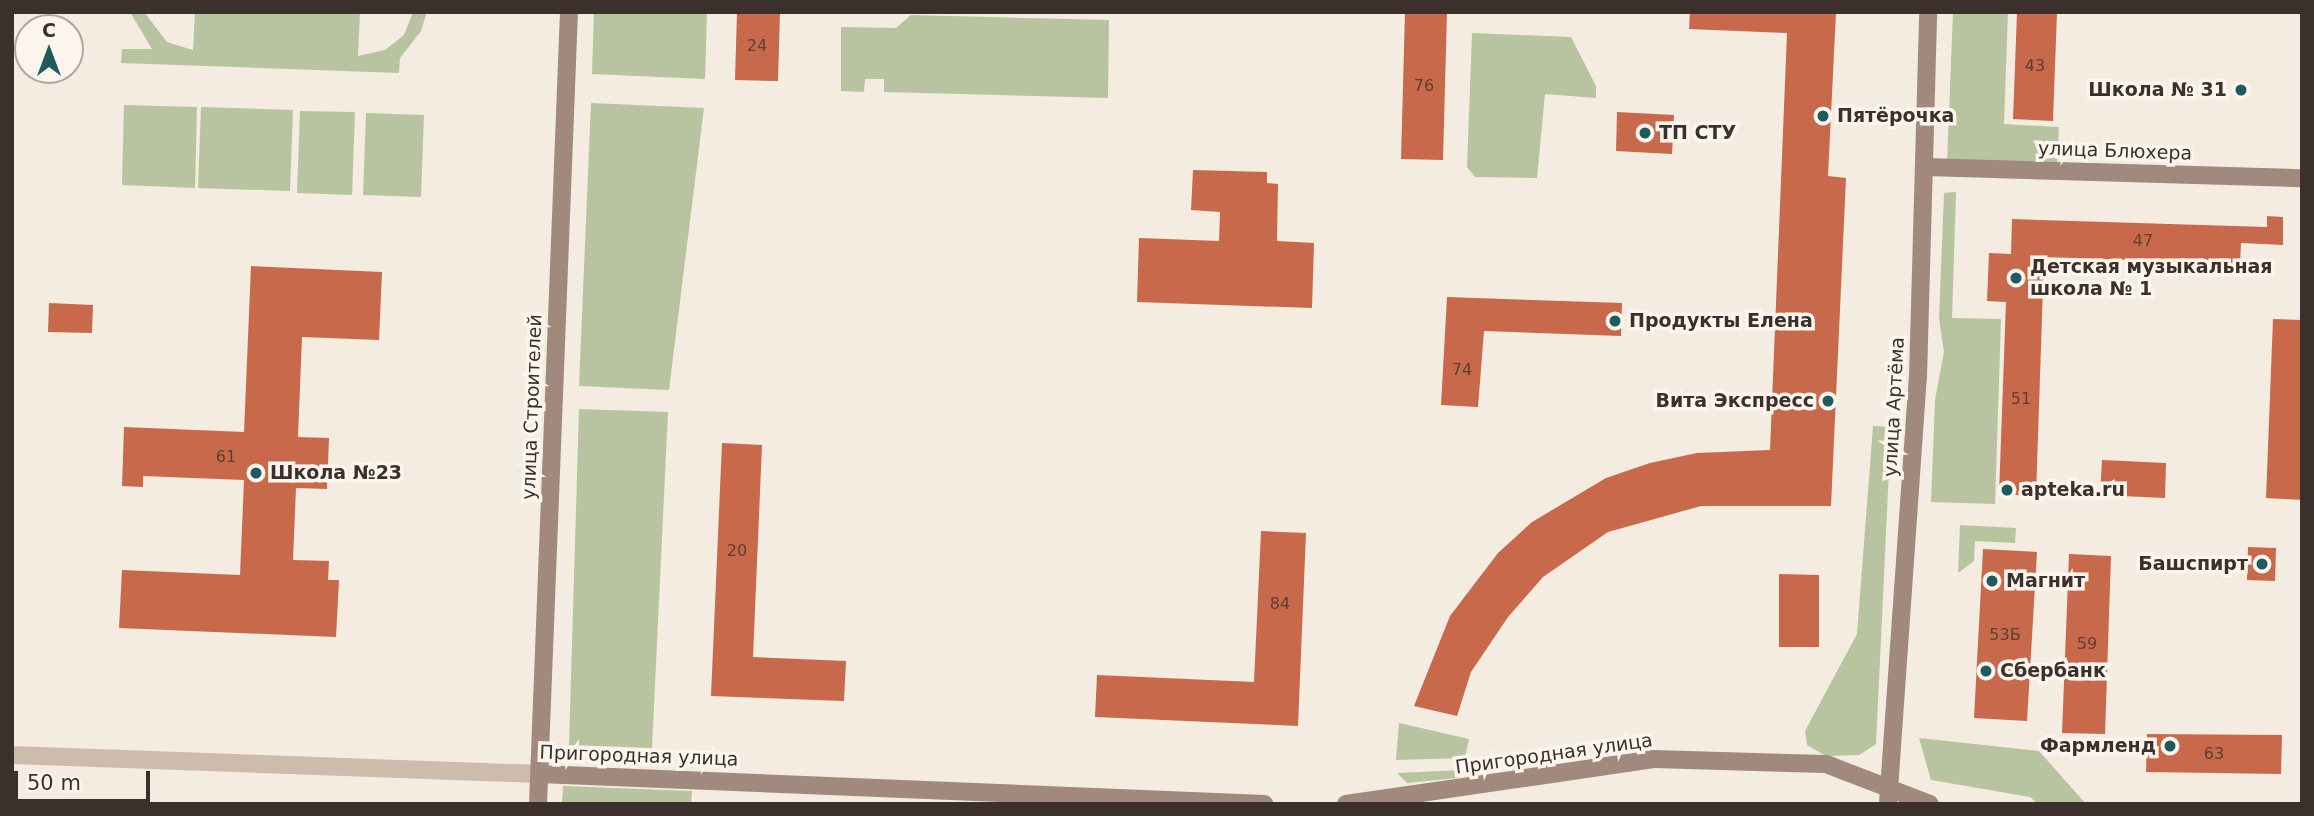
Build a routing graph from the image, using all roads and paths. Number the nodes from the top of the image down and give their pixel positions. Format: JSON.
{"nodes":[{"id":1,"x":569,"y":12,"type":"edge"},
{"id":2,"x":1928,"y":12,"type":"edge"},
{"id":3,"x":1926,"y":167,"type":"junction"},
{"id":4,"x":2302,"y":178,"type":"edge"},
{"id":5,"x":12,"y":755,"type":"edge"},
{"id":6,"x":540,"y":774,"type":"junction"},
{"id":7,"x":1889,"y":796,"type":"edge"},
{"id":8,"x":538,"y":804,"type":"edge"},
{"id":9,"x":1264,"y":804,"type":"edge"},
{"id":10,"x":1346,"y":804,"type":"edge"},
{"id":11,"x":1930,"y":804,"type":"edge"}],
"edges":[{"from":1,"to":6,"type":"street","name":"улица Строителей"},
{"from":2,"to":3,"type":"street","name":"улица Артёма"},
{"from":3,"to":4,"type":"street","name":"улица Блюхера"},
{"from":3,"to":7,"type":"street","name":"улица Артёма"},
{"from":5,"to":6,"type":"street","name":"Пригородная улица"},
{"from":6,"to":8,"type":"street","name":"улица Строителей"},
{"from":6,"to":9,"type":"street","name":"Пригородная улица"},
{"from":7,"to":10,"type":"street","name":"Пригородная улица"},
{"from":7,"to":11,"type":"street","name":"Пригородная улица"}]}
